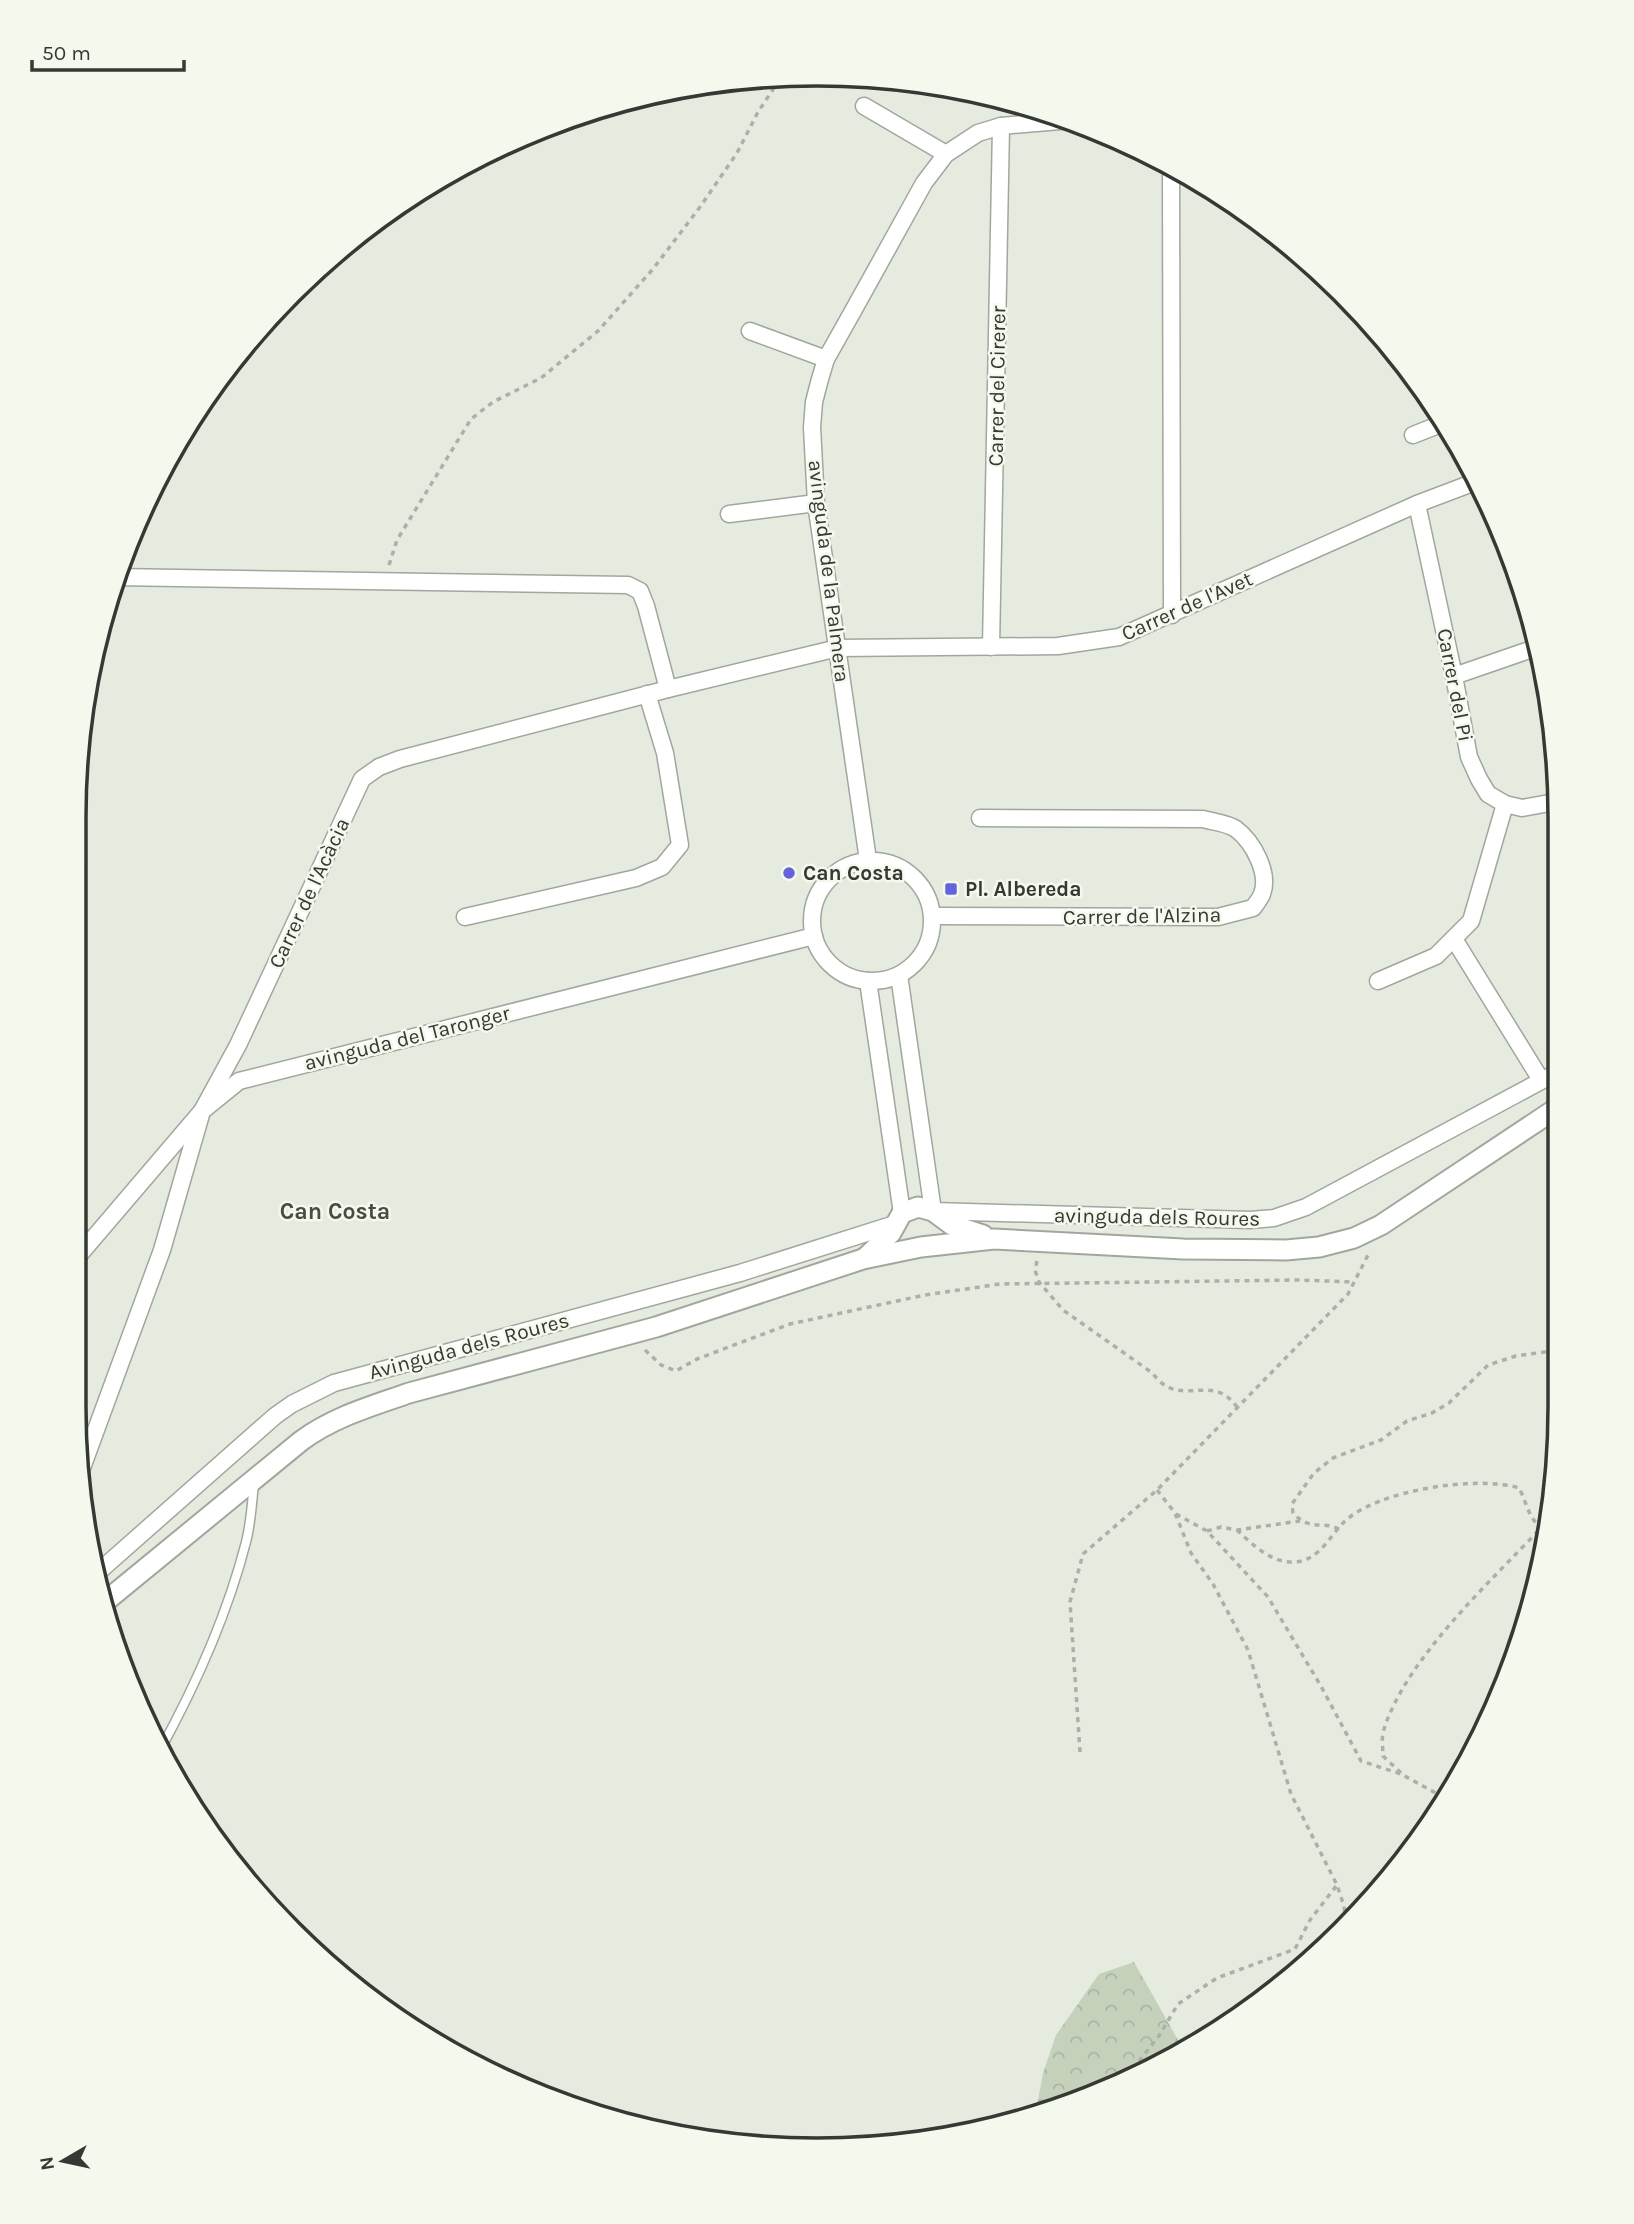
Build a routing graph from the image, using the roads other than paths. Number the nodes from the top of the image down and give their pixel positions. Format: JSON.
{"nodes":[{"id":1,"x":864,"y":106,"type":"dead end"},
{"id":2,"x":1043,"y":122,"type":"edge"},
{"id":3,"x":1001,"y":126,"type":"junction"},
{"id":4,"x":946,"y":154,"type":"junction"},
{"id":5,"x":1171,"y":178,"type":"edge"},
{"id":6,"x":750,"y":331,"type":"dead end"},
{"id":7,"x":827,"y":359,"type":"junction"},
{"id":8,"x":1435,"y":426,"type":"edge"},
{"id":9,"x":1413,"y":435,"type":"dead end"},
{"id":10,"x":1468,"y":485,"type":"edge"},
{"id":11,"x":816,"y":503,"type":"junction"},
{"id":12,"x":1417,"y":504,"type":"junction"},
{"id":13,"x":729,"y":514,"type":"dead end"},
{"id":14,"x":127,"y":577,"type":"edge"},
{"id":15,"x":1172,"y":615,"type":"junction"},
{"id":16,"x":991,"y":647,"type":"junction"},
{"id":17,"x":838,"y":648,"type":"junction"},
{"id":18,"x":1528,"y":650,"type":"edge"},
{"id":19,"x":1454,"y":676,"type":"junction"},
{"id":20,"x":668,"y":689,"type":"junction"},
{"id":21,"x":647,"y":694,"type":"junction"},
{"id":22,"x":1548,"y":803,"type":"edge"},
{"id":23,"x":1505,"y":804,"type":"junction"},
{"id":24,"x":980,"y":818,"type":"dead end"},
{"id":25,"x":868,"y":860,"type":"junction"},
{"id":26,"x":933,"y":916,"type":"junction"},
{"id":27,"x":465,"y":917,"type":"dead end"},
{"id":28,"x":814,"y":936,"type":"junction"},
{"id":29,"x":1454,"y":939,"type":"junction"},
{"id":30,"x":899,"y":975,"type":"junction"},
{"id":31,"x":868,"y":981,"type":"junction"},
{"id":32,"x":1378,"y":981,"type":"dead end"},
{"id":33,"x":1548,"y":1077,"type":"edge"},
{"id":34,"x":1541,"y":1080,"type":"junction"},
{"id":35,"x":202,"y":1111,"type":"junction"},
{"id":36,"x":1548,"y":1114,"type":"edge"},
{"id":37,"x":933,"y":1211,"type":"junction"},
{"id":38,"x":900,"y":1218,"type":"junction"},
{"id":39,"x":995,"y":1239,"type":"junction"},
{"id":40,"x":86,"y":1247,"type":"edge"},
{"id":41,"x":921,"y":1247,"type":"junction"},
{"id":42,"x":863,"y":1259,"type":"junction"},
{"id":43,"x":87,"y":1454,"type":"edge"},
{"id":44,"x":255,"y":1477,"type":"junction"},
{"id":45,"x":104,"y":1567,"type":"edge"},
{"id":46,"x":111,"y":1597,"type":"edge"},
{"id":47,"x":166,"y":1739,"type":"edge"}],
"edges":[{"from":1,"to":4,"type":"street"},
{"from":2,"to":3,"type":"street","name":"avinguda de la Palmera"},
{"from":3,"to":4,"type":"street","name":"avinguda de la Palmera"},
{"from":3,"to":16,"type":"street","name":"Carrer del Cirerer"},
{"from":4,"to":7,"type":"street","name":"avinguda de la Palmera"},
{"from":5,"to":15,"type":"street"},
{"from":6,"to":7,"type":"street"},
{"from":7,"to":11,"type":"street","name":"avinguda de la Palmera"},
{"from":8,"to":9,"type":"street"},
{"from":10,"to":12,"type":"street","name":"Carrer de l'Avet"},
{"from":11,"to":13,"type":"street"},
{"from":11,"to":17,"type":"street","name":"avinguda de la Palmera"},
{"from":12,"to":15,"type":"street","name":"Carrer de l'Avet"},
{"from":12,"to":19,"type":"street","name":"Carrer del Pi"},
{"from":14,"to":20,"type":"street"},
{"from":15,"to":16,"type":"street","name":"Carrer de l'Avet"},
{"from":16,"to":17,"type":"street","name":"Carrer de l'Avet"},
{"from":17,"to":20,"type":"street","name":"Carrer de l'Acàcia"},
{"from":17,"to":25,"type":"street","name":"avinguda de la Palmera"},
{"from":18,"to":19,"type":"street"},
{"from":19,"to":23,"type":"street","name":"Carrer del Pi"},
{"from":20,"to":21,"type":"street","name":"Carrer de l'Acàcia"},
{"from":21,"to":27,"type":"street"},
{"from":21,"to":35,"type":"street","name":"Carrer de l'Acàcia"},
{"from":22,"to":23,"type":"street"},
{"from":23,"to":29,"type":"street"},
{"from":24,"to":26,"type":"street","name":"Carrer de l'Alzina"},
{"from":25,"to":26,"type":"street"},
{"from":25,"to":28,"type":"street"},
{"from":26,"to":30,"type":"street"},
{"from":28,"to":31,"type":"street"},
{"from":28,"to":35,"type":"street","name":"avinguda del Taronger"},
{"from":29,"to":32,"type":"street"},
{"from":29,"to":34,"type":"street"},
{"from":30,"to":31,"type":"street"},
{"from":30,"to":37,"type":"street"},
{"from":31,"to":38,"type":"street"},
{"from":33,"to":34,"type":"street","name":"avinguda dels Roures"},
{"from":34,"to":37,"type":"street","name":"avinguda dels Roures"},
{"from":35,"to":40,"type":"street","name":"avinguda del Taronger"},
{"from":35,"to":43,"type":"street","name":"Carrer de l'Acàcia"},
{"from":36,"to":39,"type":"street"},
{"from":37,"to":38,"type":"street"},
{"from":37,"to":39,"type":"street"},
{"from":37,"to":41,"type":"street"},
{"from":38,"to":41,"type":"street"},
{"from":38,"to":42,"type":"street"},
{"from":38,"to":45,"type":"street","name":"Avinguda dels Roures"},
{"from":39,"to":41,"type":"street"},
{"from":41,"to":42,"type":"street"},
{"from":42,"to":44,"type":"street"},
{"from":44,"to":46,"type":"street"},
{"from":44,"to":47,"type":"lane"}]}
